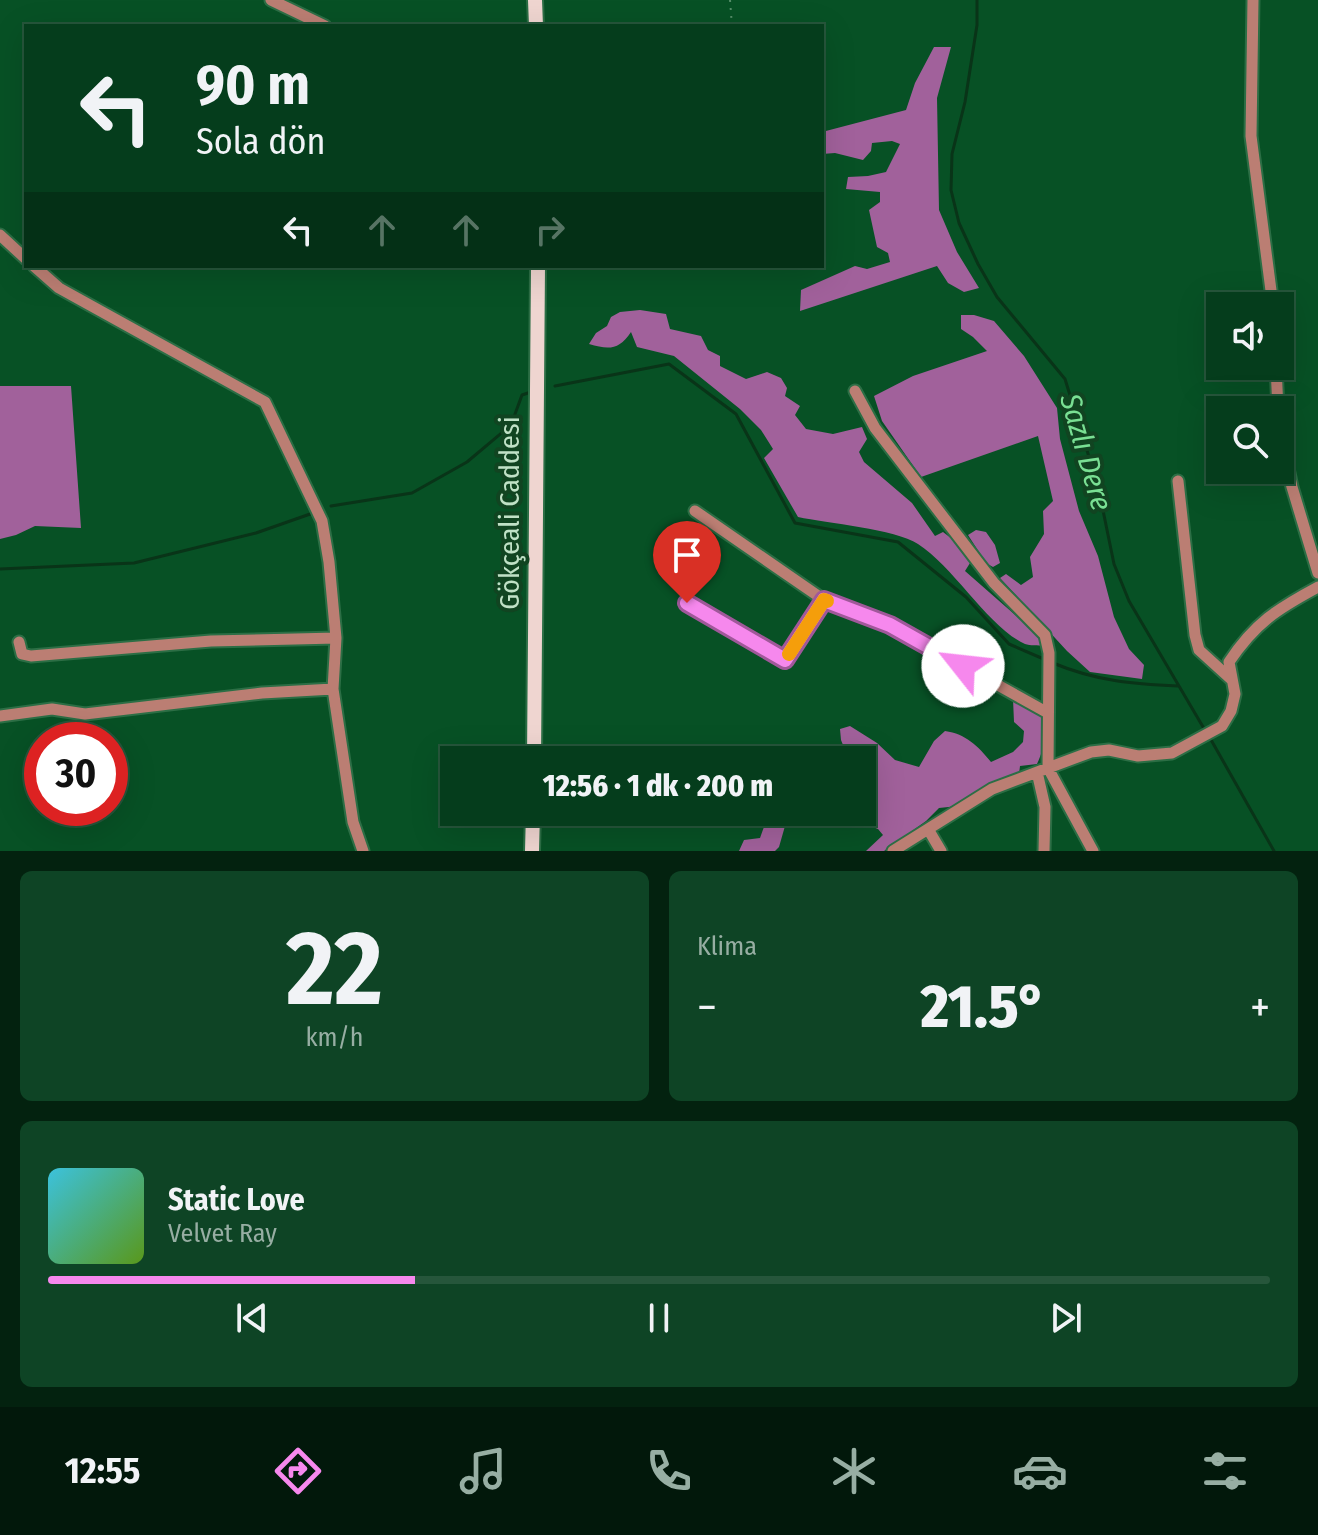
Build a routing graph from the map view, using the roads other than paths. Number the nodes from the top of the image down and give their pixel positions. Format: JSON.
{"nodes":[{"id":1,"x":271,"y":0,"type":"edge"},
{"id":2,"x":535,"y":0,"type":"edge"},
{"id":3,"x":1253,"y":0,"type":"edge"},
{"id":4,"x":321,"y":24,"type":"edge"},
{"id":5,"x":536,"y":24,"type":"edge"},
{"id":6,"x":0,"y":235,"type":"edge"},
{"id":7,"x":24,"y":257,"type":"edge"},
{"id":8,"x":36,"y":268,"type":"edge"},
{"id":9,"x":538,"y":268,"type":"edge"},
{"id":10,"x":1271,"y":292,"type":"edge"},
{"id":11,"x":855,"y":391,"type":"dead end"},
{"id":12,"x":1178,"y":481,"type":"dead end"},
{"id":13,"x":1291,"y":484,"type":"edge"},
{"id":14,"x":695,"y":511,"type":"dead end"},
{"id":15,"x":1318,"y":573,"type":"edge"},
{"id":16,"x":1318,"y":587,"type":"edge"},
{"id":17,"x":824,"y":600,"type":"junction"},
{"id":18,"x":687,"y":603,"type":"dead end"},
{"id":19,"x":336,"y":638,"type":"junction"},
{"id":20,"x":19,"y":642,"type":"dead end"},
{"id":21,"x":1233,"y":680,"type":"junction"},
{"id":22,"x":333,"y":689,"type":"junction"},
{"id":23,"x":1048,"y":713,"type":"junction"},
{"id":24,"x":0,"y":716,"type":"edge"},
{"id":25,"x":534,"y":746,"type":"edge"},
{"id":26,"x":1043,"y":770,"type":"junction"},
{"id":27,"x":533,"y":826,"type":"edge"},
{"id":28,"x":928,"y":829,"type":"junction"},
{"id":29,"x":363,"y":851,"type":"edge"},
{"id":30,"x":532,"y":851,"type":"edge"},
{"id":31,"x":893,"y":851,"type":"edge"},
{"id":32,"x":941,"y":851,"type":"edge"},
{"id":33,"x":1044,"y":851,"type":"edge"},
{"id":34,"x":1093,"y":851,"type":"edge"}],
"edges":[{"from":1,"to":4,"type":"street"},
{"from":2,"to":5,"type":"main road"},
{"from":3,"to":10,"type":"street"},
{"from":6,"to":7,"type":"street"},
{"from":8,"to":19,"type":"street"},
{"from":9,"to":25,"type":"main road","name":"Gökçeali Caddesi"},
{"from":11,"to":23,"type":"street"},
{"from":12,"to":21,"type":"street"},
{"from":13,"to":15,"type":"street"},
{"from":14,"to":17,"type":"street"},
{"from":16,"to":21,"type":"street"},
{"from":17,"to":18,"type":"street"},
{"from":17,"to":23,"type":"street"},
{"from":19,"to":20,"type":"street"},
{"from":19,"to":22,"type":"street"},
{"from":21,"to":26,"type":"street"},
{"from":22,"to":24,"type":"street"},
{"from":22,"to":29,"type":"street"},
{"from":23,"to":26,"type":"street"},
{"from":26,"to":28,"type":"street"},
{"from":26,"to":33,"type":"street"},
{"from":26,"to":34,"type":"street"},
{"from":27,"to":30,"type":"main road"},
{"from":28,"to":31,"type":"street"},
{"from":28,"to":32,"type":"street"}]}
